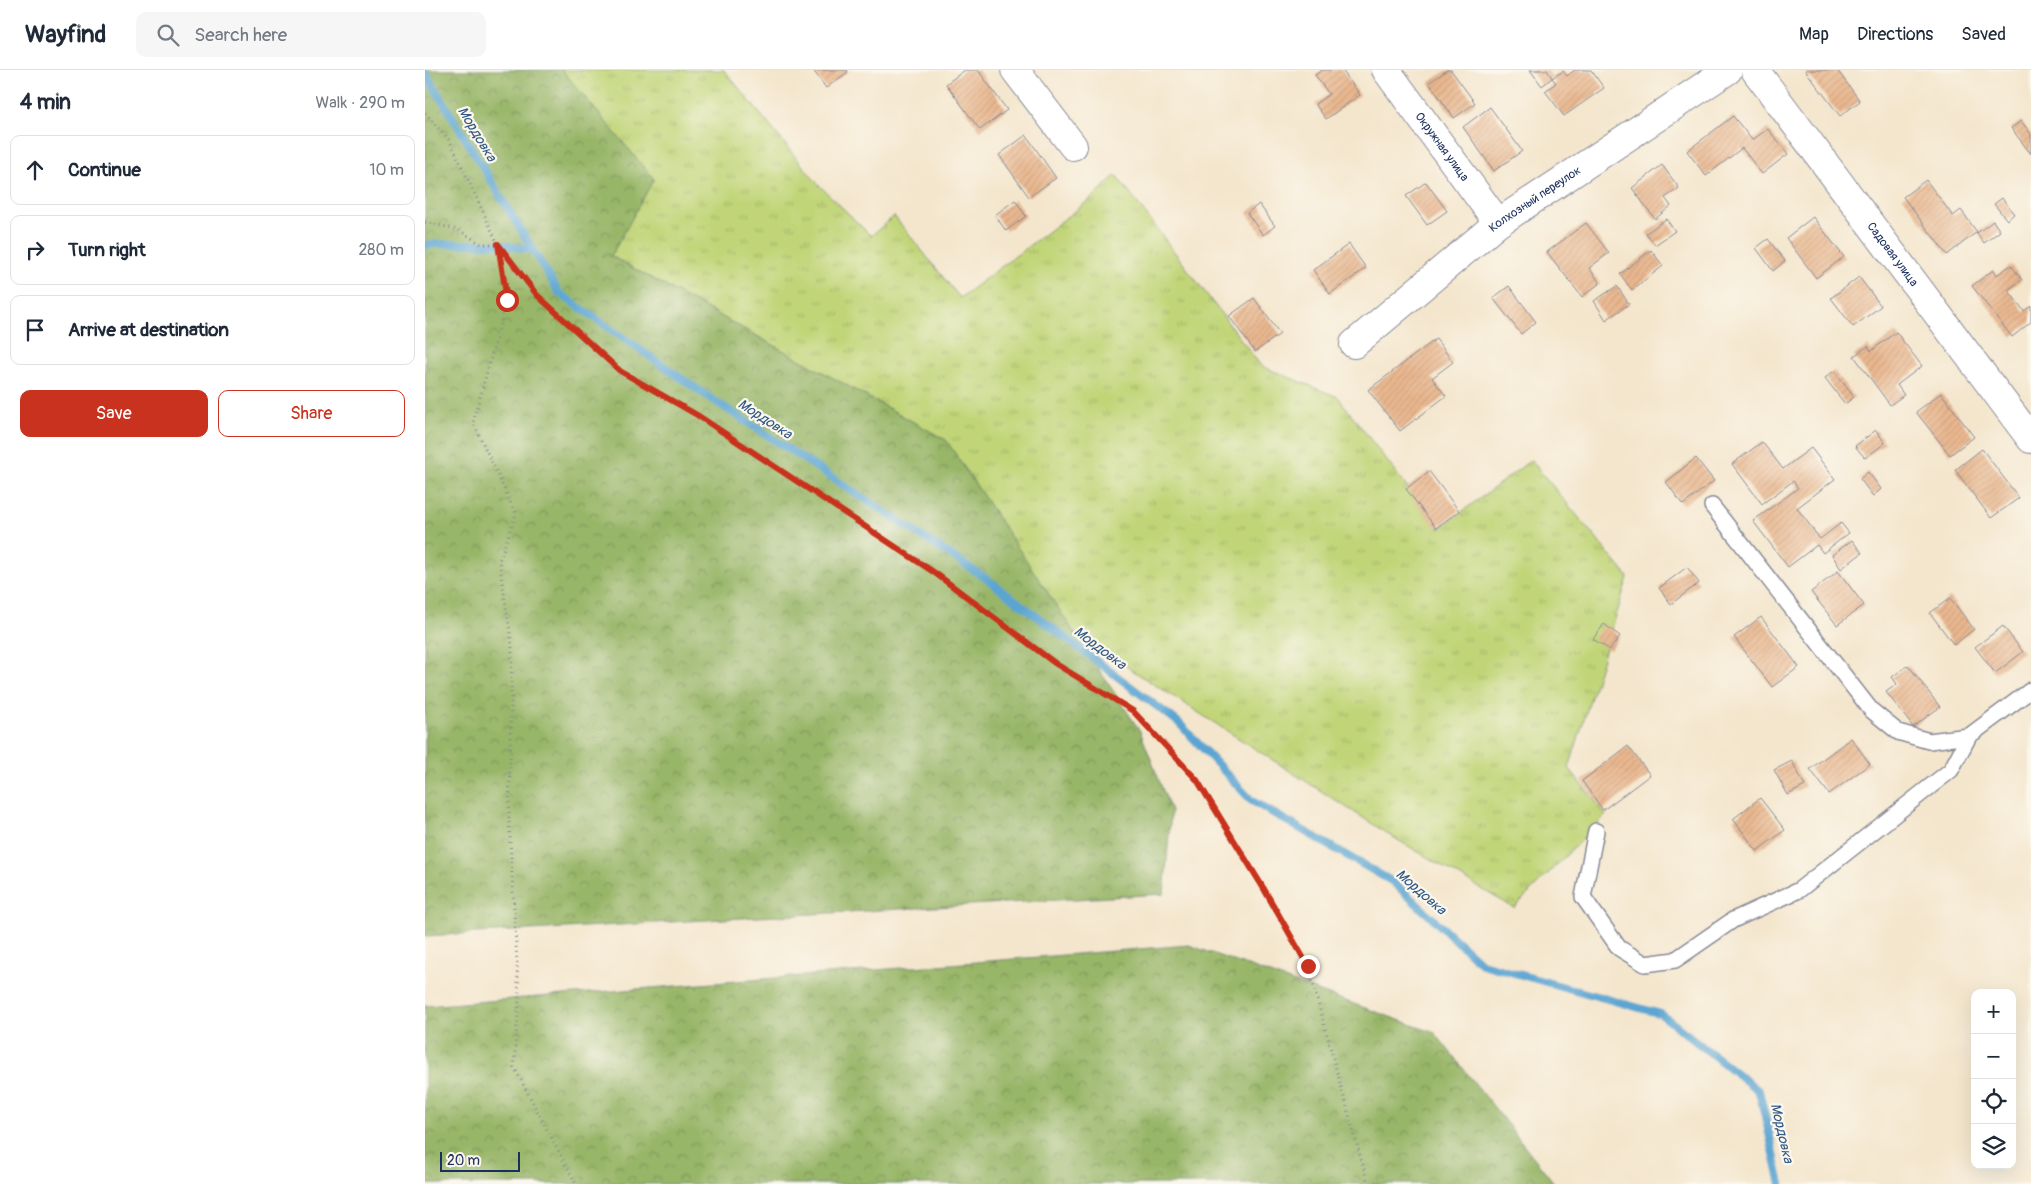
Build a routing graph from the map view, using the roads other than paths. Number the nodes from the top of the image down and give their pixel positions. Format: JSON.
{"nodes":[{"id":1,"x":1015,"y":70,"type":"edge"},
{"id":2,"x":1386,"y":70,"type":"edge"},
{"id":3,"x":1729,"y":70,"type":"edge"},
{"id":4,"x":1755,"y":70,"type":"edge"},
{"id":5,"x":1073,"y":146,"type":"dead end"},
{"id":6,"x":1498,"y":223,"type":"junction"},
{"id":7,"x":1354,"y":344,"type":"dead end"},
{"id":8,"x":2031,"y":438,"type":"edge"},
{"id":9,"x":1712,"y":506,"type":"dead end"},
{"id":10,"x":2031,"y":690,"type":"edge"},
{"id":11,"x":1969,"y":736,"type":"junction"},
{"id":12,"x":1596,"y":831,"type":"dead end"}],
"edges":[{"from":1,"to":5,"type":"street"},
{"from":2,"to":6,"type":"street","name":"Окружная улица"},
{"from":3,"to":6,"type":"street","name":"Колхозный переулок"},
{"from":4,"to":8,"type":"street","name":"Садовая улица"},
{"from":6,"to":7,"type":"street","name":"Колхозный переулок"},
{"from":9,"to":11,"type":"lane"},
{"from":10,"to":11,"type":"lane"},
{"from":11,"to":12,"type":"lane"}]}
